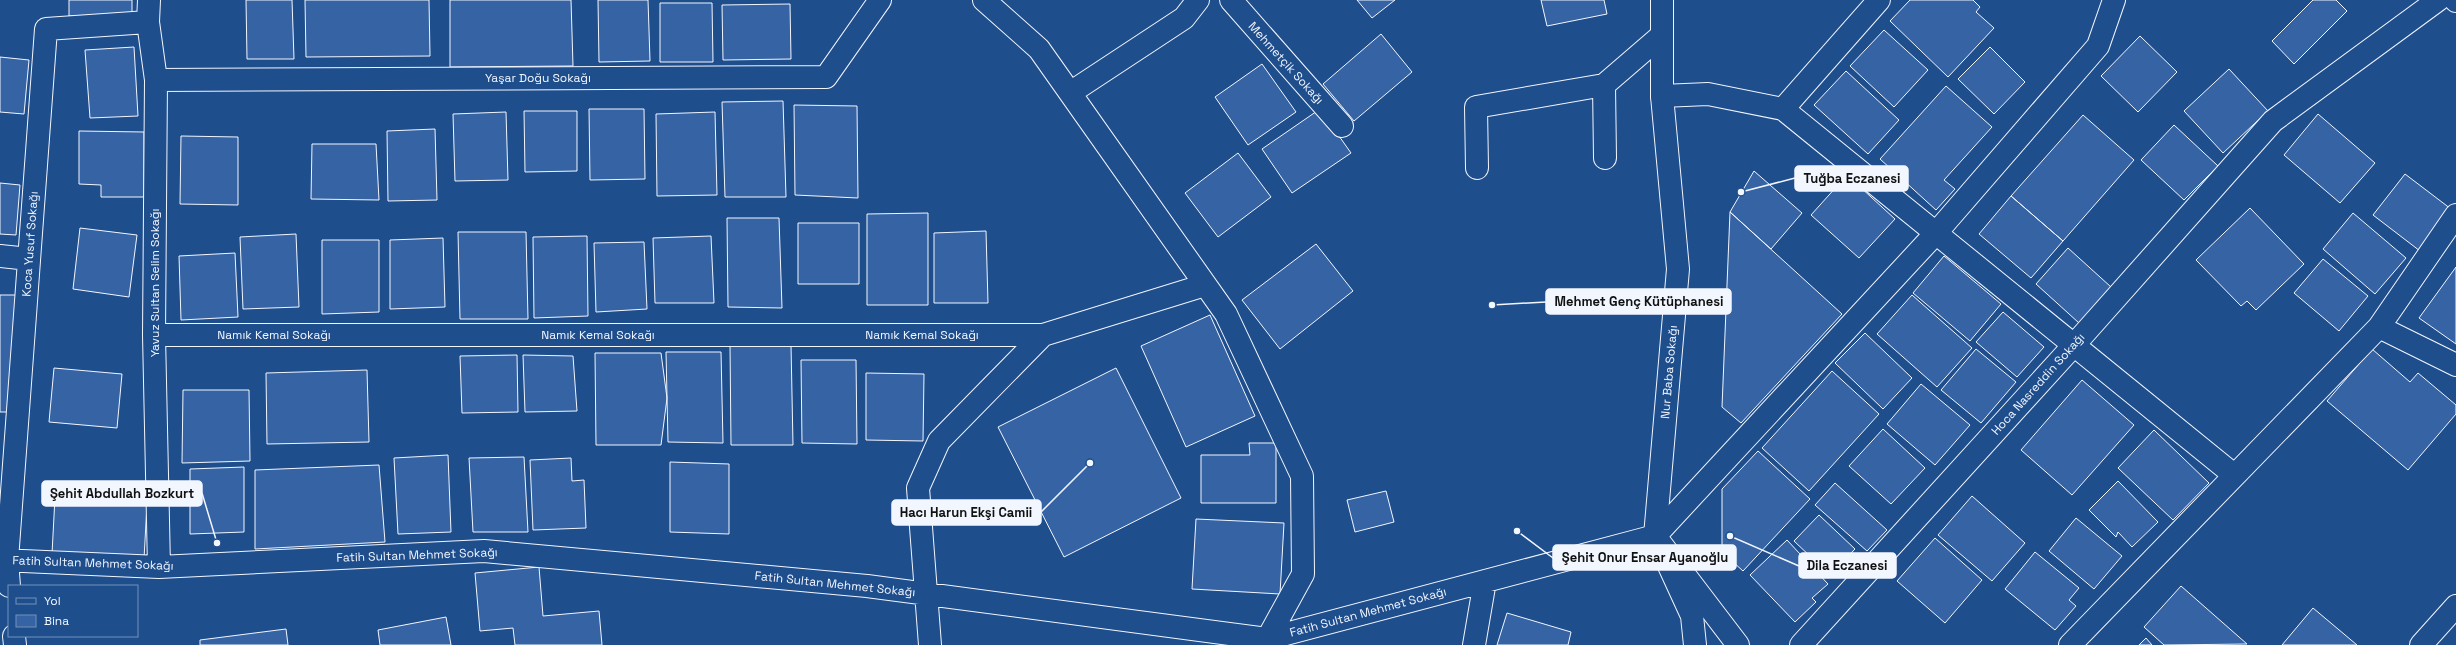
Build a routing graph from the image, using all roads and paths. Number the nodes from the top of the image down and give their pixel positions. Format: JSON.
{"nodes":[{"id":1,"x":149,"y":0,"type":"edge"},
{"id":2,"x":880,"y":0,"type":"edge"},
{"id":3,"x":984,"y":0,"type":"edge"},
{"id":4,"x":1198,"y":0,"type":"edge"},
{"id":5,"x":1230,"y":0,"type":"edge"},
{"id":6,"x":1662,"y":0,"type":"edge"},
{"id":7,"x":1879,"y":0,"type":"edge"},
{"id":8,"x":2114,"y":0,"type":"edge"},
{"id":9,"x":2438,"y":0,"type":"edge"},
{"id":10,"x":148,"y":22,"type":"junction"},
{"id":11,"x":1662,"y":35,"type":"junction"},
{"id":12,"x":156,"y":80,"type":"junction"},
{"id":13,"x":1604,"y":85,"type":"junction"},
{"id":14,"x":1070,"y":93,"type":"junction"},
{"id":15,"x":1662,"y":96,"type":"junction"},
{"id":16,"x":1783,"y":109,"type":"junction"},
{"id":17,"x":1342,"y":126,"type":"dead end"},
{"id":18,"x":1604,"y":158,"type":"dead end"},
{"id":19,"x":1477,"y":168,"type":"dead end"},
{"id":20,"x":2456,"y":215,"type":"edge"},
{"id":21,"x":1936,"y":233,"type":"junction"},
{"id":22,"x":0,"y":256,"type":"edge"},
{"id":23,"x":29,"y":259,"type":"junction"},
{"id":24,"x":1205,"y":285,"type":"junction"},
{"id":25,"x":2379,"y":327,"type":"junction"},
{"id":26,"x":154,"y":335,"type":"junction"},
{"id":27,"x":1042,"y":335,"type":"junction"},
{"id":28,"x":2074,"y":345,"type":"junction"},
{"id":29,"x":2456,"y":365,"type":"edge"},
{"id":30,"x":2234,"y":475,"type":"junction"},
{"id":31,"x":1655,"y":536,"type":"junction"},
{"id":32,"x":3,"y":560,"type":"edge"},
{"id":33,"x":158,"y":567,"type":"junction"},
{"id":34,"x":1485,"y":581,"type":"junction"},
{"id":35,"x":9,"y":585,"type":"edge"},
{"id":36,"x":927,"y":594,"type":"junction"},
{"id":37,"x":2456,"y":606,"type":"edge"},
{"id":38,"x":1265,"y":642,"type":"edge"},
{"id":39,"x":930,"y":645,"type":"edge"},
{"id":40,"x":1474,"y":645,"type":"edge"},
{"id":41,"x":1696,"y":645,"type":"edge"},
{"id":42,"x":1738,"y":645,"type":"edge"},
{"id":43,"x":1801,"y":645,"type":"edge"},
{"id":44,"x":2070,"y":645,"type":"edge"},
{"id":45,"x":2421,"y":645,"type":"edge"}],
"edges":[{"from":1,"to":10,"type":"street","name":"Yavuz Sultan Selim Sokağı"},
{"from":2,"to":12,"type":"street","name":"Yaşar Doğu Sokağı"},
{"from":3,"to":14,"type":"street"},
{"from":4,"to":14,"type":"street"},
{"from":5,"to":17,"type":"street","name":"Mehmetçik Sokağı"},
{"from":6,"to":11,"type":"street","name":"Nur Baba Sokağı"},
{"from":7,"to":16,"type":"street"},
{"from":8,"to":21,"type":"street"},
{"from":9,"to":28,"type":"street","name":"Hoca Nasreddin Sokağı"},
{"from":10,"to":12,"type":"street","name":"Yavuz Sultan Selim Sokağı"},
{"from":10,"to":23,"type":"street","name":"Koca Yusuf Sokağı"},
{"from":11,"to":13,"type":"street"},
{"from":11,"to":15,"type":"street","name":"Nur Baba Sokağı"},
{"from":12,"to":26,"type":"street","name":"Yavuz Sultan Selim Sokağı"},
{"from":13,"to":18,"type":"street"},
{"from":13,"to":19,"type":"street"},
{"from":14,"to":24,"type":"street"},
{"from":15,"to":16,"type":"street"},
{"from":15,"to":31,"type":"street","name":"Nur Baba Sokağı"},
{"from":16,"to":21,"type":"street"},
{"from":20,"to":25,"type":"street"},
{"from":21,"to":28,"type":"street"},
{"from":21,"to":31,"type":"street"},
{"from":22,"to":23,"type":"street"},
{"from":23,"to":32,"type":"street","name":"Koca Yusuf Sokağı"},
{"from":24,"to":27,"type":"street"},
{"from":24,"to":38,"type":"street"},
{"from":25,"to":29,"type":"street"},
{"from":25,"to":30,"type":"street"},
{"from":26,"to":27,"type":"street","name":"Namık Kemal Sokağı"},
{"from":26,"to":33,"type":"street","name":"Yavuz Sultan Selim Sokağı"},
{"from":27,"to":36,"type":"street"},
{"from":28,"to":30,"type":"street"},
{"from":28,"to":43,"type":"street","name":"Hoca Nasreddin Sokağı"},
{"from":30,"to":44,"type":"street"},
{"from":31,"to":34,"type":"street","name":"Fatih Sultan Mehmet Sokağı"},
{"from":31,"to":41,"type":"street"},
{"from":31,"to":42,"type":"street"},
{"from":32,"to":33,"type":"street","name":"Fatih Sultan Mehmet Sokağı"},
{"from":32,"to":35,"type":"street","name":"Koca Yusuf Sokağı"},
{"from":33,"to":36,"type":"street","name":"Fatih Sultan Mehmet Sokağı"},
{"from":34,"to":38,"type":"street","name":"Fatih Sultan Mehmet Sokağı"},
{"from":34,"to":40,"type":"street"},
{"from":36,"to":38,"type":"street","name":"Fatih Sultan Mehmet Sokağı"},
{"from":36,"to":39,"type":"street"},
{"from":37,"to":45,"type":"street"}]}
